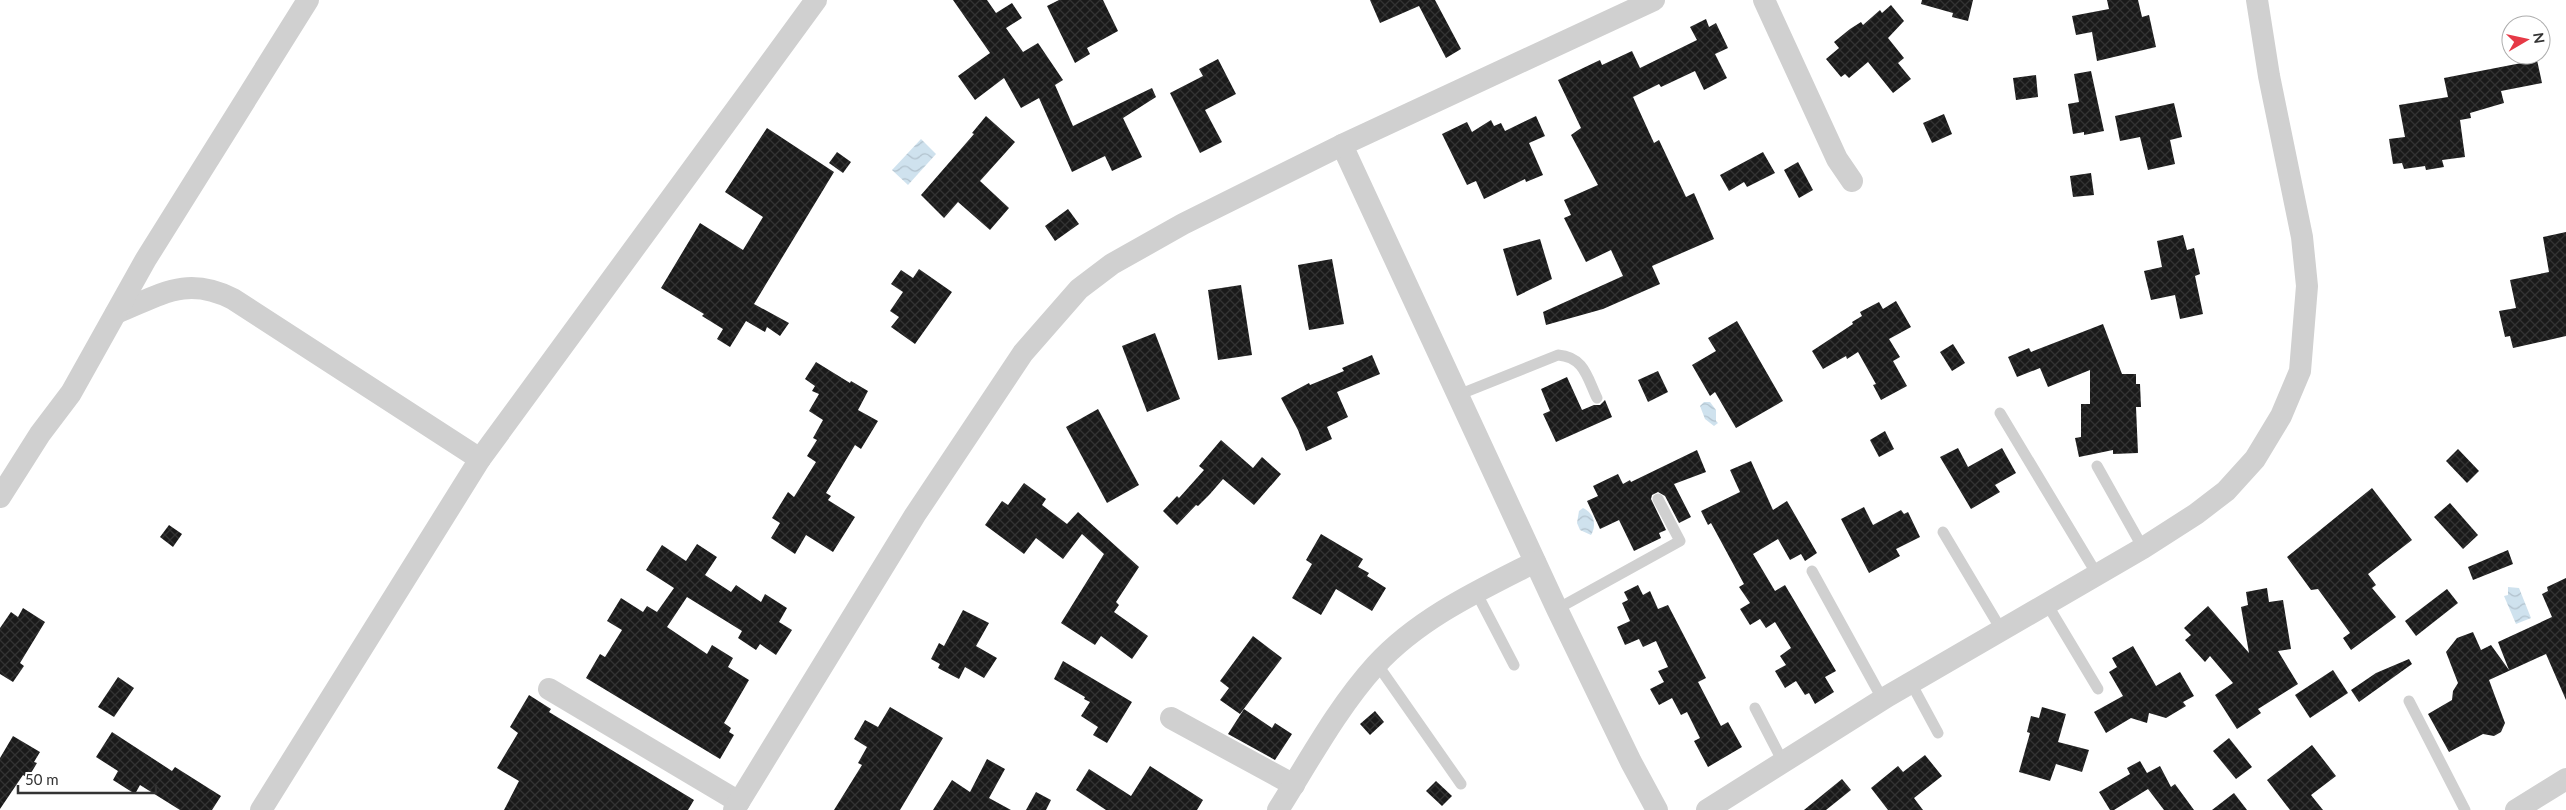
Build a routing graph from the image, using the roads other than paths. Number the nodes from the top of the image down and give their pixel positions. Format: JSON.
{"nodes":[{"id":1,"x":308,"y":0,"type":"edge"},
{"id":2,"x":816,"y":0,"type":"edge"},
{"id":3,"x":1654,"y":0,"type":"edge"},
{"id":4,"x":1764,"y":0,"type":"edge"},
{"id":5,"x":2257,"y":0,"type":"edge"},
{"id":6,"x":1342,"y":146,"type":"junction"},
{"id":7,"x":1852,"y":181,"type":"dead end"},
{"id":8,"x":116,"y":313,"type":"junction"},
{"id":9,"x":1458,"y":395,"type":"junction"},
{"id":10,"x":1597,"y":398,"type":"dead end"},
{"id":11,"x":2000,"y":412,"type":"dead end"},
{"id":12,"x":480,"y":459,"type":"junction"},
{"id":13,"x":2097,"y":466,"type":"dead end"},
{"id":14,"x":0,"y":497,"type":"edge"},
{"id":15,"x":1658,"y":499,"type":"dead end"},
{"id":16,"x":1943,"y":532,"type":"dead end"},
{"id":17,"x":2143,"y":548,"type":"junction"},
{"id":18,"x":1535,"y":562,"type":"junction"},
{"id":19,"x":1812,"y":571,"type":"dead end"},
{"id":20,"x":2098,"y":576,"type":"junction"},
{"id":21,"x":1476,"y":592,"type":"junction"},
{"id":22,"x":2047,"y":604,"type":"junction"},
{"id":23,"x":1557,"y":608,"type":"junction"},
{"id":24,"x":2002,"y":630,"type":"junction"},
{"id":25,"x":1377,"y":664,"type":"junction"},
{"id":26,"x":1514,"y":665,"type":"dead end"},
{"id":27,"x":1911,"y":683,"type":"junction"},
{"id":28,"x":549,"y":689,"type":"dead end"},
{"id":29,"x":2098,"y":689,"type":"dead end"},
{"id":30,"x":1883,"y":700,"type":"junction"},
{"id":31,"x":2409,"y":701,"type":"dead end"},
{"id":32,"x":1755,"y":708,"type":"dead end"},
{"id":33,"x":1172,"y":718,"type":"dead end"},
{"id":34,"x":1938,"y":733,"type":"dead end"},
{"id":35,"x":1784,"y":762,"type":"junction"},
{"id":36,"x":2566,"y":779,"type":"edge"},
{"id":37,"x":1461,"y":784,"type":"dead end"},
{"id":38,"x":1294,"y":785,"type":"junction"},
{"id":39,"x":737,"y":806,"type":"edge"},
{"id":40,"x":261,"y":810,"type":"edge"},
{"id":41,"x":1278,"y":810,"type":"edge"},
{"id":42,"x":1657,"y":810,"type":"edge"},
{"id":43,"x":1707,"y":810,"type":"edge"},
{"id":44,"x":2465,"y":810,"type":"edge"},
{"id":45,"x":2516,"y":810,"type":"edge"}],
"edges":[{"from":1,"to":8,"type":"street"},
{"from":2,"to":12,"type":"street"},
{"from":3,"to":6,"type":"street"},
{"from":4,"to":7,"type":"street"},
{"from":5,"to":17,"type":"street"},
{"from":6,"to":9,"type":"street"},
{"from":6,"to":39,"type":"street"},
{"from":8,"to":12,"type":"street"},
{"from":8,"to":14,"type":"street"},
{"from":9,"to":10,"type":"lane"},
{"from":9,"to":18,"type":"street"},
{"from":11,"to":20,"type":"lane"},
{"from":12,"to":40,"type":"street"},
{"from":13,"to":17,"type":"lane"},
{"from":15,"to":23,"type":"lane"},
{"from":16,"to":24,"type":"lane"},
{"from":17,"to":20,"type":"street"},
{"from":18,"to":21,"type":"street"},
{"from":18,"to":23,"type":"street"},
{"from":19,"to":30,"type":"lane"},
{"from":20,"to":22,"type":"street"},
{"from":21,"to":25,"type":"street"},
{"from":21,"to":26,"type":"lane"},
{"from":22,"to":24,"type":"street"},
{"from":22,"to":29,"type":"lane"},
{"from":23,"to":42,"type":"street"},
{"from":24,"to":27,"type":"street"},
{"from":25,"to":37,"type":"lane"},
{"from":25,"to":38,"type":"street"},
{"from":27,"to":30,"type":"street"},
{"from":27,"to":34,"type":"lane"},
{"from":28,"to":39,"type":"street"},
{"from":30,"to":35,"type":"street"},
{"from":31,"to":44,"type":"lane"},
{"from":32,"to":35,"type":"lane"},
{"from":33,"to":38,"type":"street"},
{"from":35,"to":43,"type":"street"},
{"from":36,"to":45,"type":"street"},
{"from":38,"to":41,"type":"street"}]}
